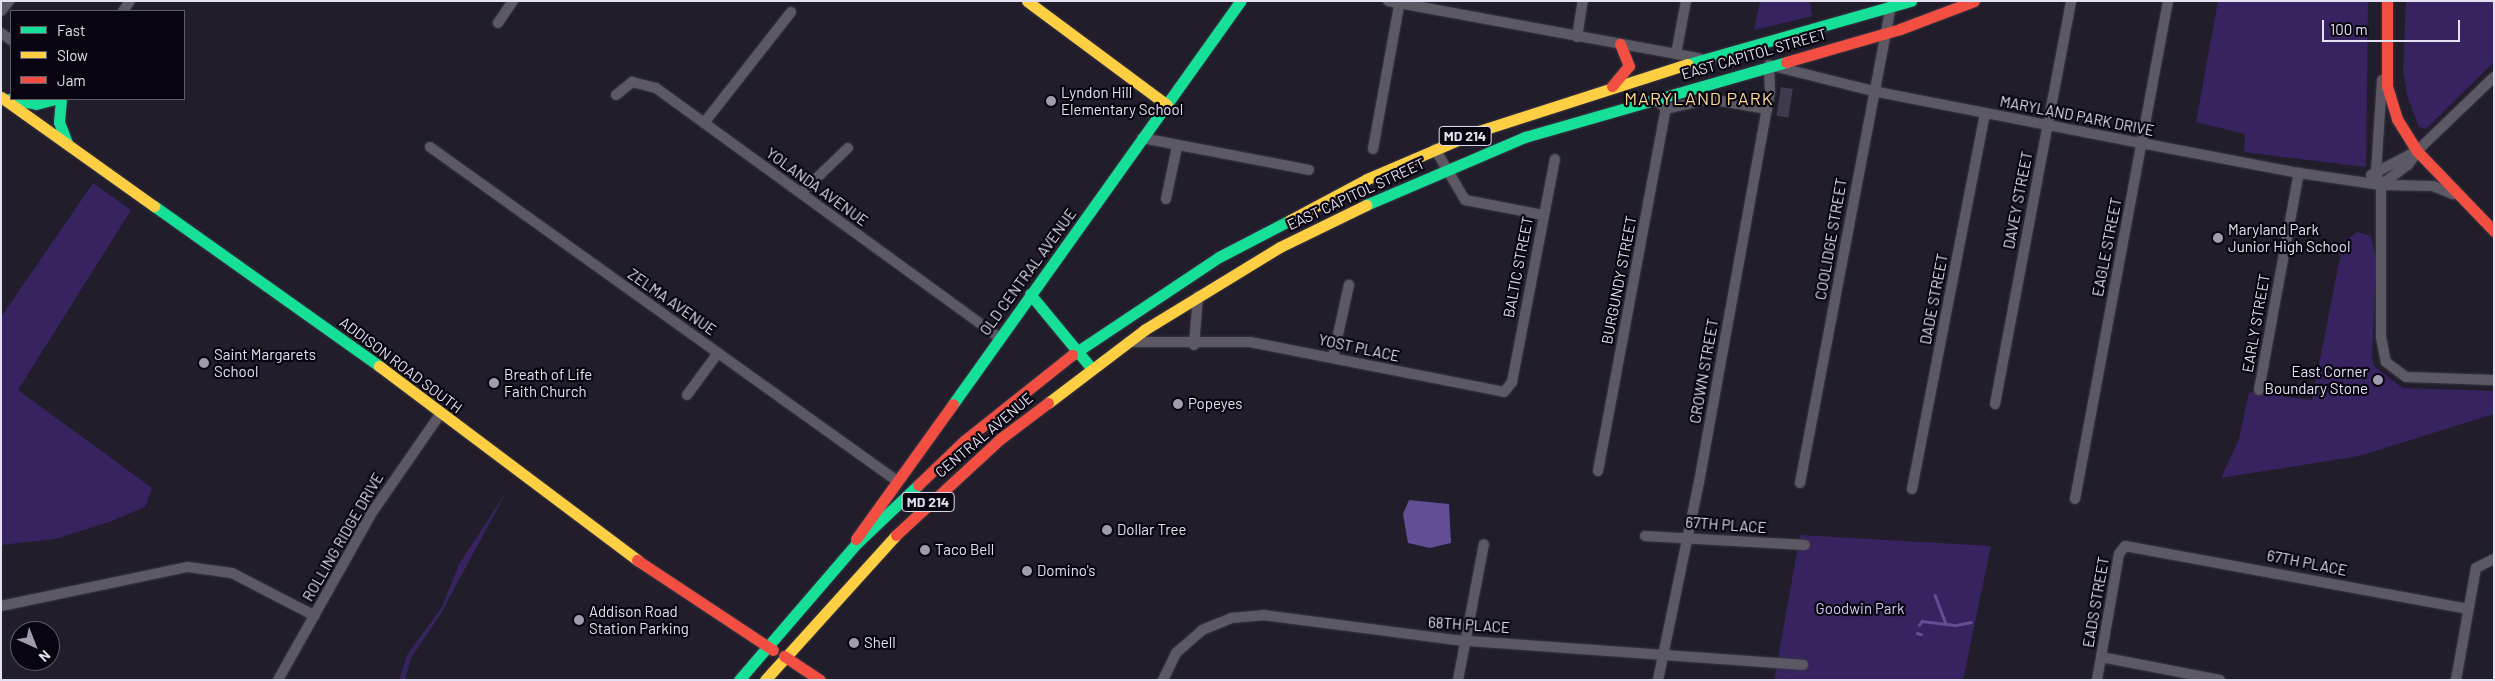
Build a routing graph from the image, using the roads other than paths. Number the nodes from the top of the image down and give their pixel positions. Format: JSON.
{"nodes":[{"id":1,"x":9,"y":1,"type":"edge"},
{"id":2,"x":513,"y":1,"type":"edge"},
{"id":3,"x":1027,"y":1,"type":"edge"},
{"id":4,"x":1240,"y":1,"type":"edge"},
{"id":5,"x":1388,"y":1,"type":"edge"},
{"id":6,"x":1583,"y":1,"type":"edge"},
{"id":7,"x":1686,"y":1,"type":"edge"},
{"id":8,"x":1911,"y":1,"type":"edge"},
{"id":9,"x":1974,"y":1,"type":"edge"},
{"id":10,"x":2071,"y":1,"type":"edge"},
{"id":11,"x":2168,"y":1,"type":"edge"},
{"id":12,"x":2387,"y":1,"type":"edge"},
{"id":13,"x":1400,"y":2,"type":"edge"},
{"id":14,"x":1891,"y":5,"type":"edge"},
{"id":15,"x":1,"y":11,"type":"edge"},
{"id":16,"x":791,"y":12,"type":"dead end"},
{"id":17,"x":498,"y":23,"type":"dead end"},
{"id":18,"x":1885,"y":33,"type":"junction"},
{"id":19,"x":1577,"y":37,"type":"junction"},
{"id":20,"x":1620,"y":44,"type":"junction"},
{"id":21,"x":2386,"y":50,"type":"junction"},
{"id":22,"x":1676,"y":54,"type":"junction"},
{"id":23,"x":1721,"y":57,"type":"junction"},
{"id":24,"x":1770,"y":65,"type":"junction"},
{"id":25,"x":2494,"y":77,"type":"edge"},
{"id":26,"x":1611,"y":87,"type":"junction"},
{"id":27,"x":1873,"y":91,"type":"junction"},
{"id":28,"x":616,"y":95,"type":"dead end"},
{"id":29,"x":2,"y":97,"type":"edge"},
{"id":30,"x":1654,"y":98,"type":"junction"},
{"id":31,"x":17,"y":100,"type":"edge"},
{"id":32,"x":51,"y":100,"type":"edge"},
{"id":33,"x":61,"y":100,"type":"edge"},
{"id":34,"x":1167,"y":105,"type":"junction"},
{"id":35,"x":1666,"y":109,"type":"junction"},
{"id":36,"x":1767,"y":110,"type":"junction"},
{"id":37,"x":1985,"y":114,"type":"junction"},
{"id":38,"x":704,"y":123,"type":"junction"},
{"id":39,"x":2047,"y":125,"type":"junction"},
{"id":40,"x":1142,"y":138,"type":"junction"},
{"id":41,"x":67,"y":143,"type":"junction"},
{"id":42,"x":2141,"y":144,"type":"junction"},
{"id":43,"x":1177,"y":146,"type":"junction"},
{"id":44,"x":430,"y":147,"type":"dead end"},
{"id":45,"x":848,"y":148,"type":"dead end"},
{"id":46,"x":1373,"y":149,"type":"dead end"},
{"id":47,"x":1435,"y":149,"type":"junction"},
{"id":48,"x":2417,"y":151,"type":"junction"},
{"id":49,"x":1555,"y":159,"type":"dead end"},
{"id":50,"x":1446,"y":169,"type":"junction"},
{"id":51,"x":1309,"y":170,"type":"dead end"},
{"id":52,"x":2299,"y":173,"type":"junction"},
{"id":53,"x":2376,"y":174,"type":"junction"},
{"id":54,"x":2350,"y":178,"type":"junction"},
{"id":55,"x":2381,"y":185,"type":"junction"},
{"id":56,"x":801,"y":193,"type":"junction"},
{"id":57,"x":1166,"y":199,"type":"dead end"},
{"id":58,"x":2466,"y":203,"type":"junction"},
{"id":59,"x":1543,"y":215,"type":"junction"},
{"id":60,"x":2494,"y":231,"type":"edge"},
{"id":61,"x":1349,"y":285,"type":"dead end"},
{"id":62,"x":1030,"y":294,"type":"junction"},
{"id":63,"x":1198,"y":296,"type":"junction"},
{"id":64,"x":999,"y":337,"type":"junction"},
{"id":65,"x":1127,"y":342,"type":"junction"},
{"id":66,"x":1194,"y":345,"type":"junction"},
{"id":67,"x":1077,"y":351,"type":"junction"},
{"id":68,"x":718,"y":353,"type":"junction"},
{"id":69,"x":1333,"y":357,"type":"junction"},
{"id":70,"x":1092,"y":369,"type":"junction"},
{"id":71,"x":2494,"y":380,"type":"edge"},
{"id":72,"x":1512,"y":382,"type":"joint"},
{"id":73,"x":2259,"y":390,"type":"dead end"},
{"id":74,"x":687,"y":395,"type":"dead end"},
{"id":75,"x":1995,"y":404,"type":"dead end"},
{"id":76,"x":441,"y":413,"type":"junction"},
{"id":77,"x":1598,"y":471,"type":"dead end"},
{"id":78,"x":897,"y":481,"type":"junction"},
{"id":79,"x":1800,"y":483,"type":"dead end"},
{"id":80,"x":1912,"y":489,"type":"dead end"},
{"id":81,"x":2076,"y":498,"type":"dead end"},
{"id":82,"x":1645,"y":536,"type":"dead end"},
{"id":83,"x":1687,"y":537,"type":"junction"},
{"id":84,"x":1484,"y":544,"type":"dead end"},
{"id":85,"x":1805,"y":545,"type":"dead end"},
{"id":86,"x":2141,"y":548,"type":"joint"},
{"id":87,"x":2494,"y":559,"type":"edge"},
{"id":88,"x":841,"y":561,"type":"junction"},
{"id":89,"x":1,"y":606,"type":"edge"},
{"id":90,"x":2468,"y":609,"type":"junction"},
{"id":91,"x":315,"y":616,"type":"junction"},
{"id":92,"x":1467,"y":640,"type":"junction"},
{"id":93,"x":766,"y":645,"type":"junction"},
{"id":94,"x":1663,"y":652,"type":"junction"},
{"id":95,"x":784,"y":656,"type":"junction"},
{"id":96,"x":2101,"y":657,"type":"junction"},
{"id":97,"x":1802,"y":665,"type":"dead end"},
{"id":98,"x":278,"y":680,"type":"edge"},
{"id":99,"x":739,"y":680,"type":"edge"},
{"id":100,"x":765,"y":680,"type":"edge"},
{"id":101,"x":820,"y":680,"type":"edge"},
{"id":102,"x":1163,"y":680,"type":"edge"},
{"id":103,"x":1458,"y":680,"type":"edge"},
{"id":104,"x":1658,"y":680,"type":"edge"},
{"id":105,"x":2097,"y":680,"type":"edge"},
{"id":106,"x":2220,"y":680,"type":"edge"},
{"id":107,"x":2456,"y":680,"type":"edge"}],
"edges":[{"from":1,"to":15,"type":"street"},
{"from":2,"to":17,"type":"street"},
{"from":3,"to":34,"type":"main road"},
{"from":4,"to":34,"type":"main road","name":"OLD CENTRAL AVENUE"},
{"from":5,"to":13,"type":"street"},
{"from":6,"to":19,"type":"street"},
{"from":7,"to":22,"type":"street"},
{"from":8,"to":14,"type":"main road","name":"EAST CAPITOL STREET","number":"MD 214"},
{"from":9,"to":18,"type":"main road","name":"EAST CAPITOL STREET","number":"MD 214"},
{"from":10,"to":39,"type":"street","name":"DAVEY STREET"},
{"from":11,"to":42,"type":"street","name":"EAGLE STREET"},
{"from":12,"to":21,"type":"main road"},
{"from":13,"to":19,"type":"street"},
{"from":13,"to":46,"type":"street"},
{"from":14,"to":18,"type":"street","name":"COOLIDGE STREET"},
{"from":14,"to":23,"type":"main road","name":"EAST CAPITOL STREET","number":"MD 214"},
{"from":16,"to":38,"type":"street"},
{"from":18,"to":24,"type":"main road","name":"EAST CAPITOL STREET","number":"MD 214"},
{"from":18,"to":27,"type":"street","name":"COOLIDGE STREET"},
{"from":19,"to":20,"type":"street"},
{"from":20,"to":22,"type":"street"},
{"from":20,"to":26,"type":"main road"},
{"from":21,"to":48,"type":"main road"},
{"from":21,"to":53,"type":"street"},
{"from":22,"to":23,"type":"street"},
{"from":23,"to":26,"type":"main road","name":"EAST CAPITOL STREET","number":"MD 214"},
{"from":24,"to":27,"type":"street","name":"MARYLAND PARK DRIVE"},
{"from":24,"to":30,"type":"main road","name":"EAST CAPITOL STREET","number":"MD 214"},
{"from":24,"to":36,"type":"street","name":"CROWN STREET"},
{"from":25,"to":48,"type":"street"},
{"from":26,"to":47,"type":"main road","name":"EAST CAPITOL STREET","number":"MD 214"},
{"from":27,"to":37,"type":"street","name":"MARYLAND PARK DRIVE"},
{"from":27,"to":79,"type":"street","name":"COOLIDGE STREET"},
{"from":28,"to":38,"type":"street","name":"YOLANDA AVENUE"},
{"from":29,"to":41,"type":"main road","name":"ADDISON ROAD SOUTH"},
{"from":30,"to":35,"type":"street"},
{"from":30,"to":50,"type":"main road","name":"EAST CAPITOL STREET","number":"MD 214"},
{"from":31,"to":32,"type":"main road"},
{"from":33,"to":41,"type":"main road"},
{"from":34,"to":40,"type":"main road","name":"OLD CENTRAL AVENUE"},
{"from":35,"to":36,"type":"street"},
{"from":35,"to":77,"type":"street","name":"BURGUNDY STREET"},
{"from":36,"to":83,"type":"street","name":"CROWN STREET"},
{"from":37,"to":39,"type":"street","name":"MARYLAND PARK DRIVE"},
{"from":37,"to":80,"type":"street","name":"DADE STREET"},
{"from":38,"to":56,"type":"street","name":"YOLANDA AVENUE"},
{"from":39,"to":42,"type":"street","name":"MARYLAND PARK DRIVE"},
{"from":39,"to":75,"type":"street","name":"DAVEY STREET"},
{"from":40,"to":43,"type":"street"},
{"from":40,"to":62,"type":"main road","name":"OLD CENTRAL AVENUE"},
{"from":41,"to":76,"type":"main road","name":"ADDISON ROAD SOUTH"},
{"from":42,"to":52,"type":"street","name":"MARYLAND PARK DRIVE"},
{"from":42,"to":81,"type":"street","name":"EAGLE STREET"},
{"from":43,"to":51,"type":"street"},
{"from":43,"to":57,"type":"street"},
{"from":44,"to":68,"type":"street","name":"ZELMA AVENUE"},
{"from":45,"to":56,"type":"street"},
{"from":47,"to":50,"type":"street"},
{"from":47,"to":67,"type":"main road","name":"EAST CAPITOL STREET","number":"MD 214"},
{"from":48,"to":53,"type":"street"},
{"from":48,"to":55,"type":"street"},
{"from":48,"to":58,"type":"main road"},
{"from":49,"to":59,"type":"street","name":"BALTIC STREET"},
{"from":50,"to":59,"type":"street"},
{"from":50,"to":63,"type":"main road","name":"EAST CAPITOL STREET","number":"MD 214"},
{"from":52,"to":54,"type":"street","name":"MARYLAND PARK DRIVE"},
{"from":52,"to":73,"type":"street","name":"EARLY STREET"},
{"from":53,"to":54,"type":"street"},
{"from":53,"to":55,"type":"street"},
{"from":54,"to":55,"type":"street","name":"MARYLAND PARK DRIVE"},
{"from":55,"to":58,"type":"street","name":"MARYLAND PARK DRIVE"},
{"from":55,"to":71,"type":"street"},
{"from":56,"to":64,"type":"street","name":"YOLANDA AVENUE"},
{"from":58,"to":60,"type":"main road"},
{"from":59,"to":72,"type":"street","name":"BALTIC STREET"},
{"from":61,"to":69,"type":"street"},
{"from":62,"to":64,"type":"main road","name":"OLD CENTRAL AVENUE"},
{"from":62,"to":67,"type":"main road"},
{"from":63,"to":65,"type":"main road","name":"EAST CAPITOL STREET","number":"MD 214"},
{"from":63,"to":66,"type":"street"},
{"from":64,"to":78,"type":"main road","name":"OLD CENTRAL AVENUE"},
{"from":65,"to":66,"type":"street","name":"YOST PLACE"},
{"from":65,"to":70,"type":"main road","name":"EAST CAPITOL STREET","number":"MD 214"},
{"from":66,"to":69,"type":"street","name":"YOST PLACE"},
{"from":67,"to":70,"type":"main road"},
{"from":67,"to":88,"type":"main road","name":"CENTRAL AVENUE","number":"MD 214"},
{"from":68,"to":74,"type":"street"},
{"from":68,"to":78,"type":"street","name":"ZELMA AVENUE"},
{"from":69,"to":72,"type":"street","name":"YOST PLACE"},
{"from":70,"to":95,"type":"main road","name":"CENTRAL AVENUE","number":"MD 214"},
{"from":76,"to":91,"type":"street","name":"ROLLING RIDGE DRIVE"},
{"from":76,"to":93,"type":"main road","name":"ADDISON ROAD SOUTH"},
{"from":78,"to":88,"type":"main road","name":"OLD CENTRAL AVENUE"},
{"from":82,"to":83,"type":"street","name":"67TH PLACE"},
{"from":83,"to":85,"type":"street","name":"67TH PLACE"},
{"from":83,"to":94,"type":"street","name":"CROWN STREET"},
{"from":84,"to":92,"type":"street"},
{"from":86,"to":90,"type":"street","name":"67TH PLACE"},
{"from":86,"to":96,"type":"street","name":"EADS STREET"},
{"from":87,"to":90,"type":"street"},
{"from":88,"to":93,"type":"main road","name":"CENTRAL AVENUE","number":"MD 214"},
{"from":89,"to":91,"type":"street"},
{"from":90,"to":107,"type":"street"},
{"from":91,"to":98,"type":"street","name":"ROLLING RIDGE DRIVE"},
{"from":92,"to":94,"type":"street","name":"68TH PLACE"},
{"from":92,"to":102,"type":"street","name":"68TH PLACE"},
{"from":92,"to":103,"type":"street"},
{"from":93,"to":95,"type":"main road","name":"ADDISON ROAD SOUTH"},
{"from":93,"to":99,"type":"main road","name":"CENTRAL AVENUE","number":"MD 214"},
{"from":94,"to":97,"type":"street","name":"68TH PLACE"},
{"from":94,"to":104,"type":"street","name":"CROWN STREET"},
{"from":95,"to":100,"type":"main road","name":"CENTRAL AVENUE","number":"MD 214"},
{"from":95,"to":101,"type":"main road","name":"ADDISON ROAD SOUTH"},
{"from":96,"to":105,"type":"street","name":"EADS STREET"},
{"from":96,"to":106,"type":"street"}]}
